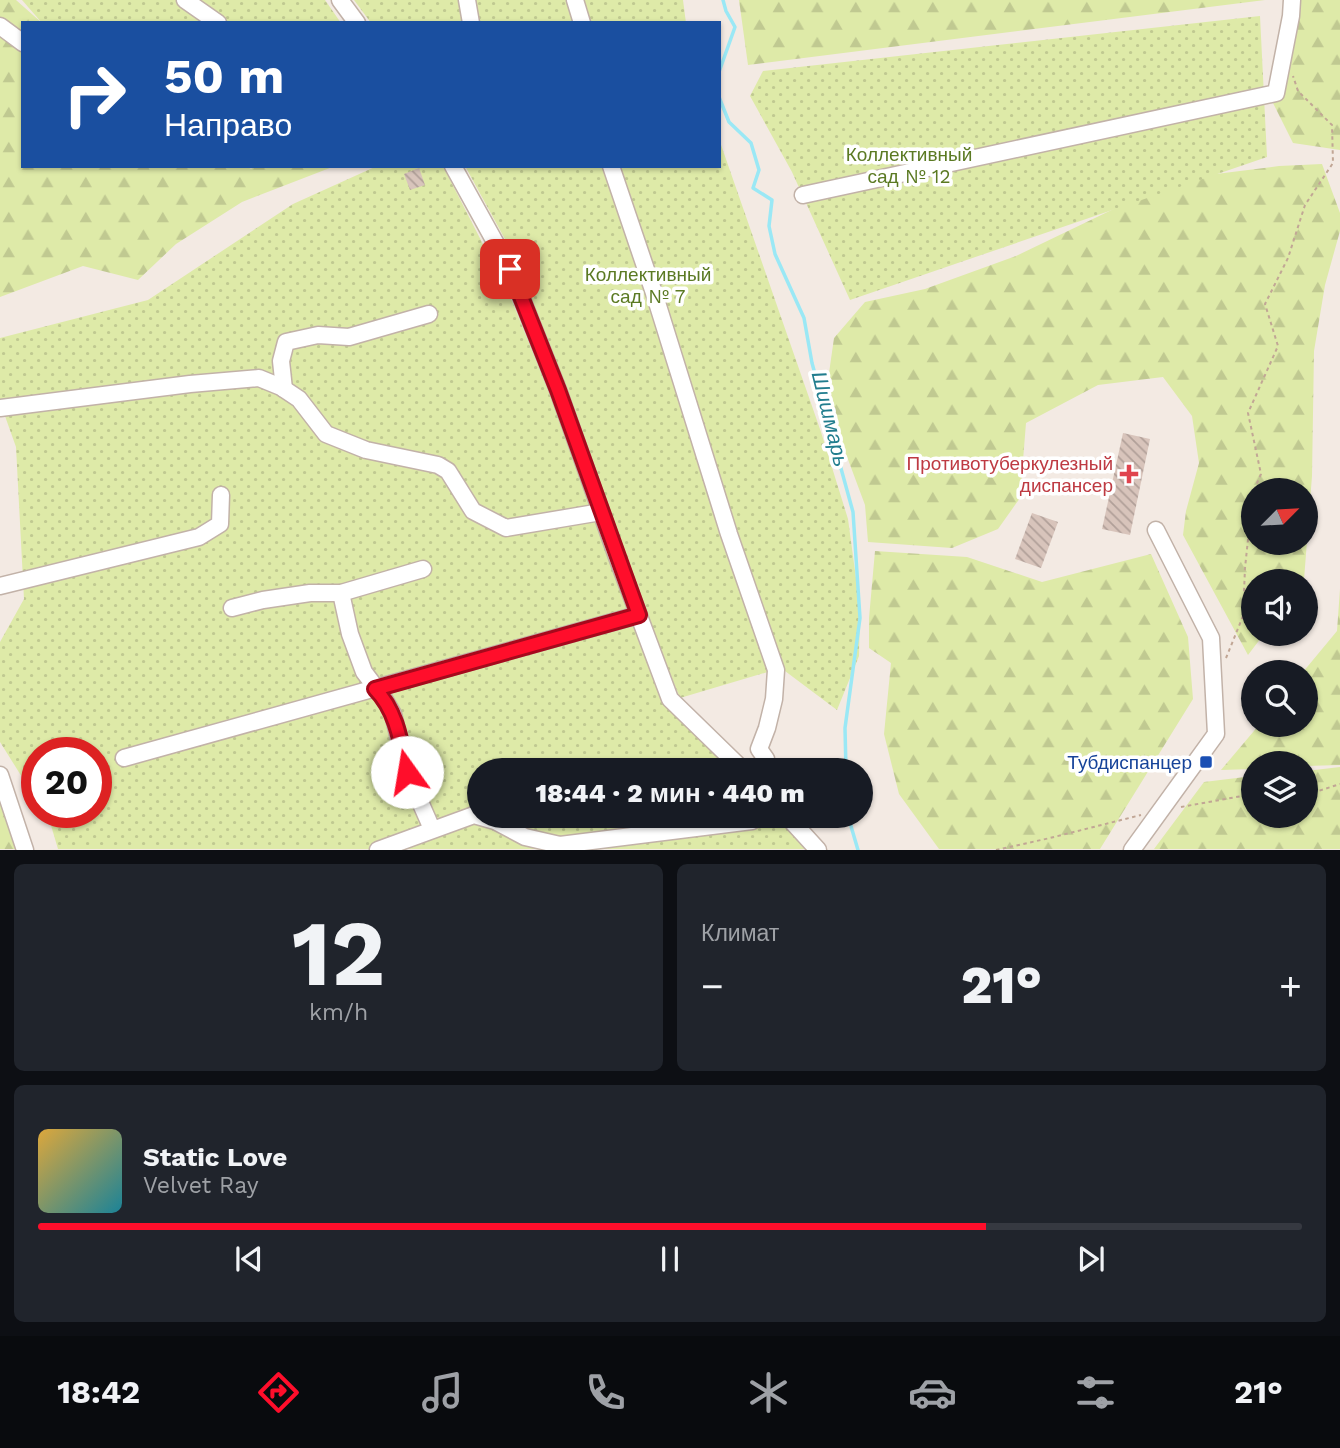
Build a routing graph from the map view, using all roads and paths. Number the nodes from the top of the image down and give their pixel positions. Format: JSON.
{"nodes":[{"id":1,"x":185,"y":0,"type":"edge"},
{"id":2,"x":340,"y":0,"type":"edge"},
{"id":3,"x":467,"y":0,"type":"edge"},
{"id":4,"x":575,"y":0,"type":"edge"},
{"id":5,"x":1292,"y":0,"type":"edge"},
{"id":6,"x":215,"y":21,"type":"edge"},
{"id":7,"x":356,"y":21,"type":"edge"},
{"id":8,"x":471,"y":21,"type":"edge"},
{"id":9,"x":581,"y":21,"type":"edge"},
{"id":10,"x":0,"y":26,"type":"edge"},
{"id":11,"x":21,"y":42,"type":"edge"},
{"id":12,"x":1292,"y":71,"type":"dead end"},
{"id":13,"x":454,"y":168,"type":"edge"},
{"id":14,"x":612,"y":168,"type":"edge"},
{"id":15,"x":803,"y":195,"type":"dead end"},
{"id":16,"x":429,"y":314,"type":"dead end"},
{"id":17,"x":284,"y":389,"type":"junction"},
{"id":18,"x":0,"y":408,"type":"edge"},
{"id":19,"x":1259,"y":478,"type":"edge"},
{"id":20,"x":221,"y":495,"type":"dead end"},
{"id":21,"x":601,"y":512,"type":"junction"},
{"id":22,"x":1156,"y":530,"type":"dead end"},
{"id":23,"x":1246,"y":555,"type":"edge"},
{"id":24,"x":423,"y":569,"type":"dead end"},
{"id":25,"x":0,"y":586,"type":"edge"},
{"id":26,"x":341,"y":593,"type":"junction"},
{"id":27,"x":232,"y":608,"type":"dead end"},
{"id":28,"x":639,"y":615,"type":"junction"},
{"id":29,"x":1224,"y":663,"type":"dead end"},
{"id":30,"x":375,"y":689,"type":"junction"},
{"id":31,"x":124,"y":758,"type":"dead end"},
{"id":32,"x":731,"y":758,"type":"edge"},
{"id":33,"x":765,"y":758,"type":"edge"},
{"id":34,"x":0,"y":775,"type":"edge"},
{"id":35,"x":1340,"y":784,"type":"edge"},
{"id":36,"x":1318,"y":791,"type":"edge"},
{"id":37,"x":1241,"y":796,"type":"edge"},
{"id":38,"x":1161,"y":810,"type":"junction"},
{"id":39,"x":467,"y":817,"type":"edge"},
{"id":40,"x":508,"y":828,"type":"edge"},
{"id":41,"x":696,"y":828,"type":"edge"},
{"id":42,"x":798,"y":828,"type":"edge"},
{"id":43,"x":432,"y":829,"type":"junction"},
{"id":44,"x":25,"y":849,"type":"edge"},
{"id":45,"x":379,"y":849,"type":"edge"},
{"id":46,"x":818,"y":849,"type":"edge"},
{"id":47,"x":996,"y":849,"type":"edge"},
{"id":48,"x":1132,"y":849,"type":"edge"}],
"edges":[{"from":1,"to":6,"type":"street"},
{"from":2,"to":7,"type":"street"},
{"from":3,"to":8,"type":"street"},
{"from":4,"to":9,"type":"street"},
{"from":5,"to":15,"type":"street"},
{"from":10,"to":11,"type":"street"},
{"from":12,"to":19,"type":"path"},
{"from":13,"to":21,"type":"street"},
{"from":14,"to":33,"type":"street"},
{"from":16,"to":17,"type":"street"},
{"from":17,"to":18,"type":"street"},
{"from":17,"to":21,"type":"street"},
{"from":20,"to":25,"type":"street"},
{"from":21,"to":28,"type":"street"},
{"from":22,"to":38,"type":"street"},
{"from":23,"to":29,"type":"path"},
{"from":24,"to":26,"type":"street"},
{"from":26,"to":27,"type":"street"},
{"from":26,"to":30,"type":"street"},
{"from":28,"to":30,"type":"street"},
{"from":28,"to":32,"type":"street"},
{"from":30,"to":31,"type":"street"},
{"from":30,"to":43,"type":"street"},
{"from":34,"to":44,"type":"street"},
{"from":35,"to":36,"type":"path"},
{"from":37,"to":38,"type":"path"},
{"from":38,"to":47,"type":"path"},
{"from":38,"to":48,"type":"street"},
{"from":39,"to":43,"type":"street"},
{"from":40,"to":41,"type":"street"},
{"from":42,"to":46,"type":"street"},
{"from":43,"to":45,"type":"street"}]}
